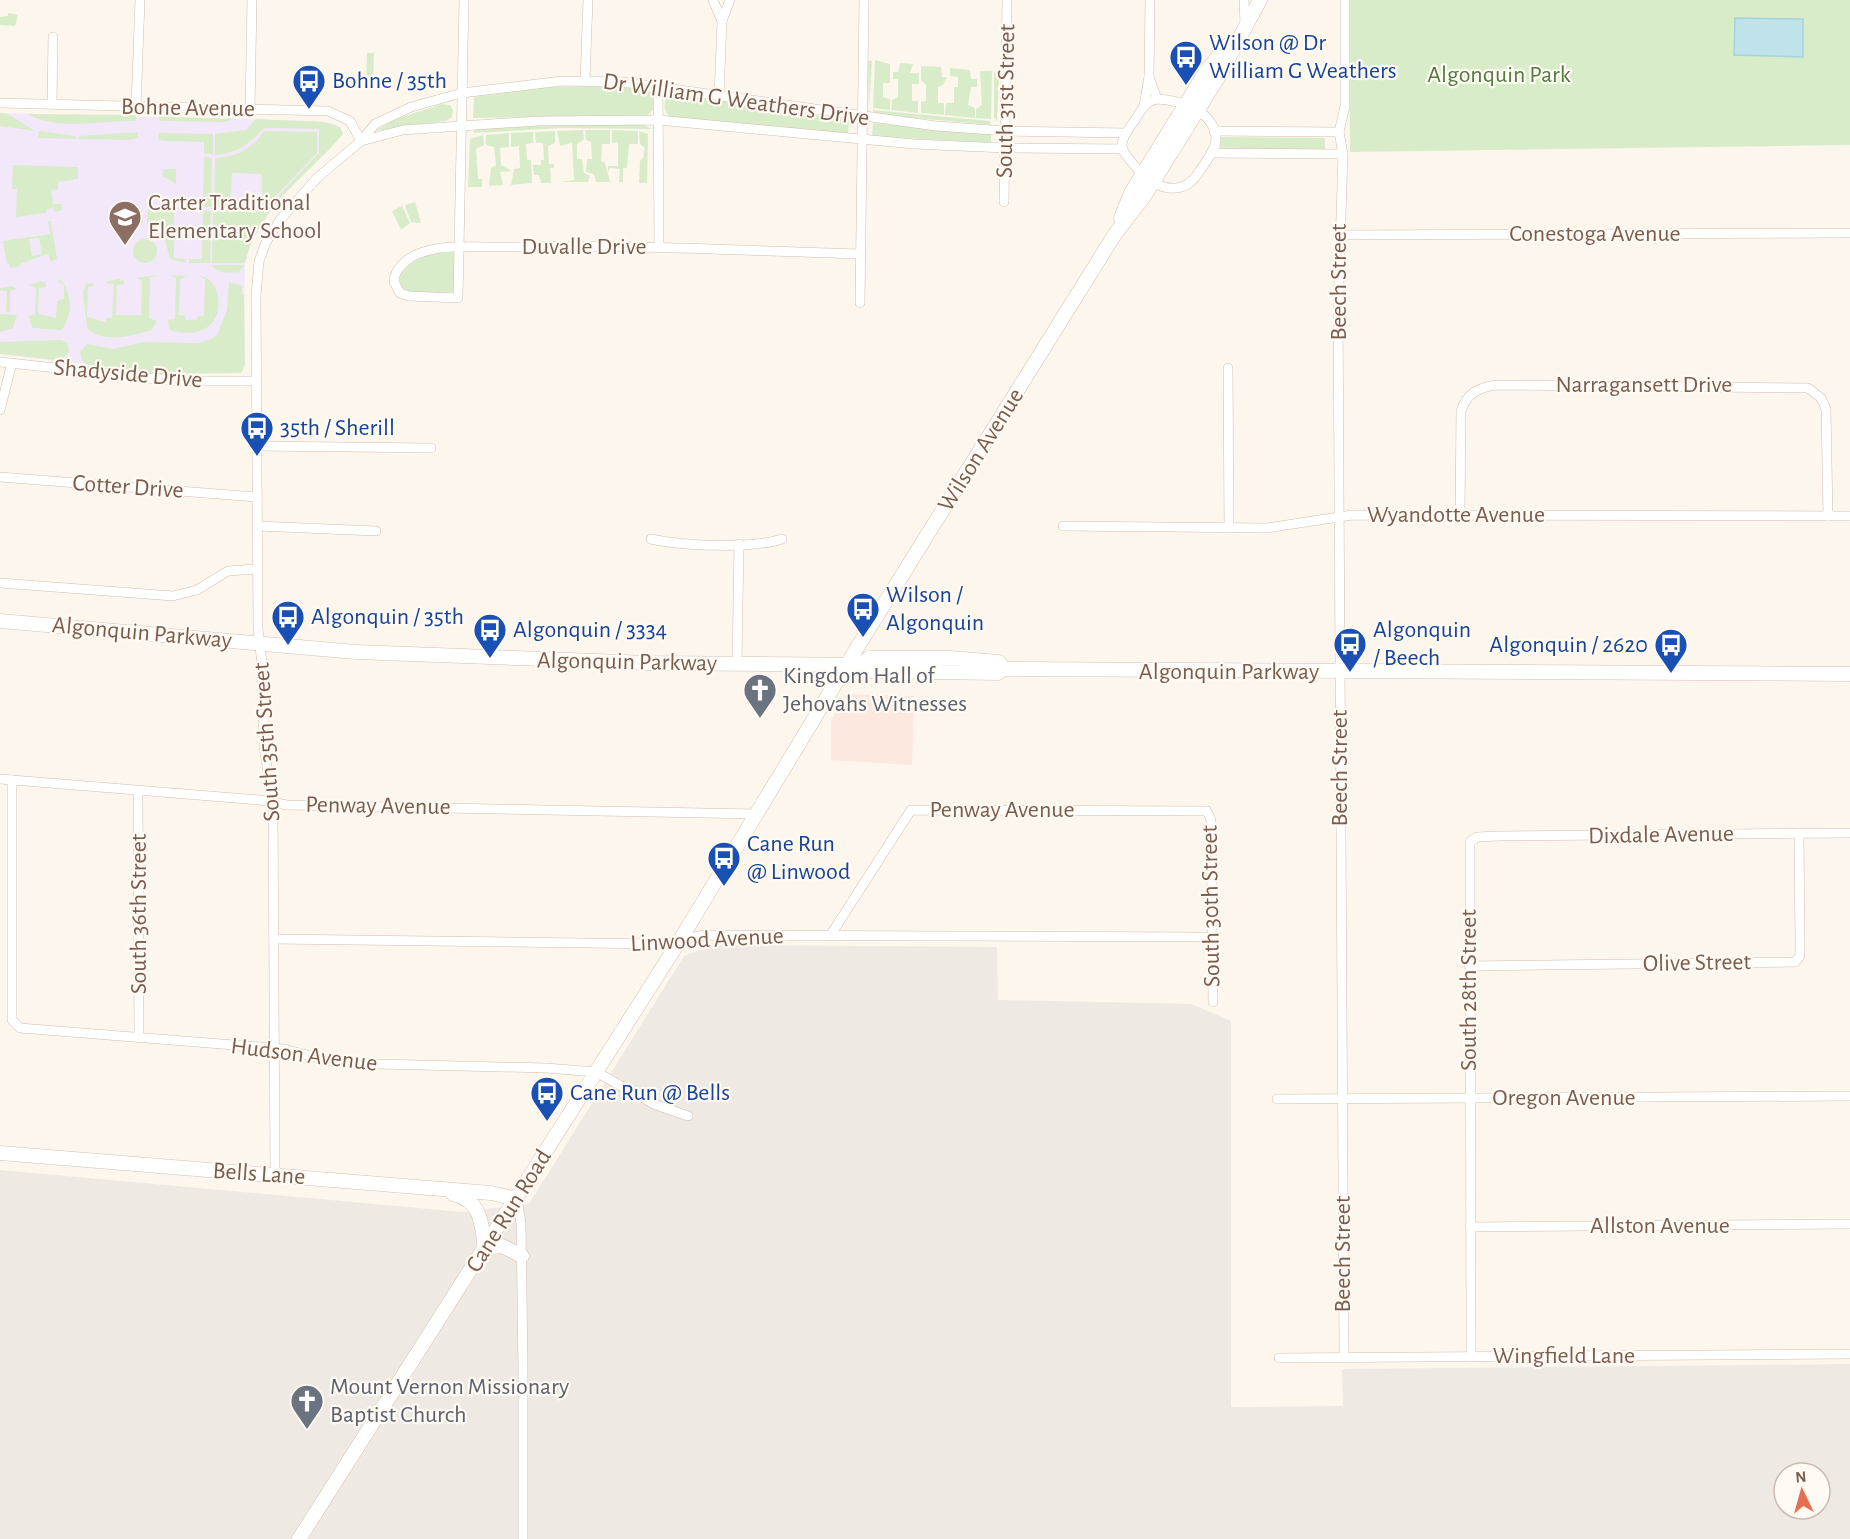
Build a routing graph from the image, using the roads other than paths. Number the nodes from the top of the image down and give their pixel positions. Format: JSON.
{"nodes":[{"id":1,"x":140,"y":0,"type":"edge"},
{"id":2,"x":252,"y":0,"type":"edge"},
{"id":3,"x":464,"y":0,"type":"edge"},
{"id":4,"x":588,"y":0,"type":"edge"},
{"id":5,"x":713,"y":0,"type":"edge"},
{"id":6,"x":730,"y":0,"type":"edge"},
{"id":7,"x":864,"y":0,"type":"edge"},
{"id":8,"x":1007,"y":0,"type":"edge"},
{"id":9,"x":1150,"y":0,"type":"edge"},
{"id":10,"x":1244,"y":0,"type":"edge"},
{"id":11,"x":1260,"y":0,"type":"edge"},
{"id":12,"x":1344,"y":0,"type":"edge"},
{"id":13,"x":722,"y":21,"type":"junction"},
{"id":14,"x":1245,"y":24,"type":"junction"},
{"id":15,"x":53,"y":37,"type":"dead end"},
{"id":16,"x":1149,"y":76,"type":"junction"},
{"id":17,"x":585,"y":81,"type":"junction"},
{"id":18,"x":658,"y":87,"type":"junction"},
{"id":19,"x":462,"y":93,"type":"junction"},
{"id":20,"x":719,"y":96,"type":"junction"},
{"id":21,"x":1157,"y":99,"type":"junction"},
{"id":22,"x":0,"y":103,"type":"edge"},
{"id":23,"x":52,"y":105,"type":"junction"},
{"id":24,"x":1144,"y":106,"type":"junction"},
{"id":25,"x":136,"y":107,"type":"junction"},
{"id":26,"x":1192,"y":107,"type":"junction"},
{"id":27,"x":250,"y":109,"type":"junction"},
{"id":28,"x":862,"y":117,"type":"junction"},
{"id":29,"x":658,"y":120,"type":"junction"},
{"id":30,"x":461,"y":126,"type":"junction"},
{"id":31,"x":1006,"y":131,"type":"junction"},
{"id":32,"x":1214,"y":131,"type":"junction"},
{"id":33,"x":1339,"y":132,"type":"junction"},
{"id":34,"x":1126,"y":133,"type":"junction"},
{"id":35,"x":862,"y":140,"type":"junction"},
{"id":36,"x":361,"y":141,"type":"junction"},
{"id":37,"x":1006,"y":148,"type":"junction"},
{"id":38,"x":1122,"y":149,"type":"junction"},
{"id":39,"x":1211,"y":153,"type":"junction"},
{"id":40,"x":1343,"y":154,"type":"junction"},
{"id":41,"x":1147,"y":180,"type":"junction"},
{"id":42,"x":1004,"y":202,"type":"dead end"},
{"id":43,"x":1850,"y":232,"type":"edge"},
{"id":44,"x":1339,"y":235,"type":"junction"},
{"id":45,"x":268,"y":239,"type":"joint"},
{"id":46,"x":459,"y":248,"type":"junction"},
{"id":47,"x":659,"y":248,"type":"junction"},
{"id":48,"x":861,"y":254,"type":"junction"},
{"id":49,"x":860,"y":303,"type":"dead end"},
{"id":50,"x":0,"y":362,"type":"edge"},
{"id":51,"x":12,"y":363,"type":"junction"},
{"id":52,"x":1228,"y":368,"type":"dead end"},
{"id":53,"x":256,"y":381,"type":"junction"},
{"id":54,"x":0,"y":410,"type":"edge"},
{"id":55,"x":256,"y":446,"type":"junction"},
{"id":56,"x":431,"y":448,"type":"dead end"},
{"id":57,"x":0,"y":477,"type":"edge"},
{"id":58,"x":257,"y":497,"type":"junction"},
{"id":59,"x":1460,"y":514,"type":"junction"},
{"id":60,"x":1828,"y":516,"type":"junction"},
{"id":61,"x":1850,"y":516,"type":"edge"},
{"id":62,"x":1339,"y":517,"type":"junction"},
{"id":63,"x":257,"y":526,"type":"junction"},
{"id":64,"x":1064,"y":526,"type":"dead end"},
{"id":65,"x":1228,"y":528,"type":"junction"},
{"id":66,"x":376,"y":531,"type":"dead end"},
{"id":67,"x":651,"y":539,"type":"dead end"},
{"id":68,"x":782,"y":539,"type":"dead end"},
{"id":69,"x":739,"y":544,"type":"junction"},
{"id":70,"x":257,"y":568,"type":"junction"},
{"id":71,"x":0,"y":583,"type":"edge"},
{"id":72,"x":0,"y":621,"type":"edge"},
{"id":73,"x":260,"y":644,"type":"junction"},
{"id":74,"x":737,"y":663,"type":"junction"},
{"id":75,"x":853,"y":665,"type":"junction"},
{"id":76,"x":1340,"y":673,"type":"junction"},
{"id":77,"x":1850,"y":674,"type":"edge"},
{"id":78,"x":0,"y":779,"type":"edge"},
{"id":79,"x":12,"y":780,"type":"junction"},
{"id":80,"x":138,"y":791,"type":"junction"},
{"id":81,"x":273,"y":802,"type":"junction"},
{"id":82,"x":1207,"y":811,"type":"joint"},
{"id":83,"x":756,"y":814,"type":"junction"},
{"id":84,"x":1799,"y":833,"type":"junction"},
{"id":85,"x":1850,"y":833,"type":"edge"},
{"id":86,"x":1472,"y":840,"type":"joint"},
{"id":87,"x":830,"y":936,"type":"junction"},
{"id":88,"x":1213,"y":937,"type":"junction"},
{"id":89,"x":274,"y":939,"type":"junction"},
{"id":90,"x":680,"y":940,"type":"junction"},
{"id":91,"x":1469,"y":966,"type":"junction"},
{"id":92,"x":1213,"y":1002,"type":"dead end"},
{"id":93,"x":139,"y":1038,"type":"junction"},
{"id":94,"x":274,"y":1049,"type":"junction"},
{"id":95,"x":597,"y":1072,"type":"junction"},
{"id":96,"x":1850,"y":1095,"type":"edge"},
{"id":97,"x":1469,"y":1098,"type":"junction"},
{"id":98,"x":1342,"y":1099,"type":"junction"},
{"id":99,"x":1277,"y":1100,"type":"dead end"},
{"id":100,"x":688,"y":1116,"type":"dead end"},
{"id":101,"x":0,"y":1153,"type":"edge"},
{"id":102,"x":275,"y":1175,"type":"junction"},
{"id":103,"x":427,"y":1187,"type":"junction"},
{"id":104,"x":518,"y":1198,"type":"junction"},
{"id":105,"x":1850,"y":1224,"type":"edge"},
{"id":106,"x":1470,"y":1227,"type":"junction"},
{"id":107,"x":484,"y":1250,"type":"junction"},
{"id":108,"x":522,"y":1256,"type":"junction"},
{"id":109,"x":1850,"y":1354,"type":"edge"},
{"id":110,"x":1344,"y":1357,"type":"junction"},
{"id":111,"x":1471,"y":1357,"type":"junction"},
{"id":112,"x":1279,"y":1358,"type":"dead end"},
{"id":113,"x":299,"y":1539,"type":"edge"},
{"id":114,"x":523,"y":1539,"type":"edge"}],
"edges":[{"from":1,"to":25,"type":"street"},
{"from":2,"to":27,"type":"street"},
{"from":3,"to":19,"type":"street"},
{"from":4,"to":17,"type":"street"},
{"from":5,"to":13,"type":"street"},
{"from":6,"to":13,"type":"street"},
{"from":7,"to":28,"type":"street"},
{"from":8,"to":31,"type":"street","name":"South 31st Street"},
{"from":9,"to":16,"type":"street"},
{"from":10,"to":14,"type":"street"},
{"from":11,"to":14,"type":"main road","name":"Wilson Avenue"},
{"from":12,"to":33,"type":"street","name":"Beech Street"},
{"from":13,"to":20,"type":"street"},
{"from":14,"to":26,"type":"main road","name":"Wilson Avenue"},
{"from":15,"to":23,"type":"street"},
{"from":16,"to":21,"type":"street"},
{"from":16,"to":24,"type":"street"},
{"from":17,"to":18,"type":"street","name":"Dr William G Weathers Drive"},
{"from":17,"to":19,"type":"street","name":"Dr William G Weathers Drive"},
{"from":18,"to":20,"type":"street","name":"Dr William G Weathers Drive"},
{"from":18,"to":29,"type":"street"},
{"from":19,"to":30,"type":"street"},
{"from":19,"to":36,"type":"street","name":"Dr William G Weathers Drive"},
{"from":20,"to":28,"type":"street","name":"Dr William G Weathers Drive"},
{"from":21,"to":24,"type":"street"},
{"from":21,"to":26,"type":"street"},
{"from":22,"to":23,"type":"street","name":"Bohne Avenue"},
{"from":23,"to":25,"type":"street","name":"Bohne Avenue"},
{"from":24,"to":34,"type":"street"},
{"from":25,"to":27,"type":"street","name":"Bohne Avenue"},
{"from":26,"to":32,"type":"street"},
{"from":26,"to":41,"type":"main road","name":"Wilson Avenue"},
{"from":27,"to":36,"type":"street","name":"Bohne Avenue"},
{"from":28,"to":31,"type":"street","name":"Dr William G Weathers Drive"},
{"from":28,"to":35,"type":"street"},
{"from":29,"to":30,"type":"street","name":"Dr William G Weathers Drive"},
{"from":29,"to":35,"type":"street","name":"Dr William G Weathers Drive"},
{"from":29,"to":47,"type":"street"},
{"from":30,"to":36,"type":"street","name":"Dr William G Weathers Drive"},
{"from":30,"to":46,"type":"street"},
{"from":31,"to":34,"type":"street","name":"Dr William G Weathers Drive"},
{"from":31,"to":37,"type":"street","name":"South 31st Street"},
{"from":32,"to":33,"type":"street"},
{"from":32,"to":39,"type":"street"},
{"from":33,"to":40,"type":"street","name":"Beech Street"},
{"from":34,"to":38,"type":"street"},
{"from":35,"to":37,"type":"street","name":"Dr William G Weathers Drive"},
{"from":35,"to":48,"type":"street"},
{"from":36,"to":45,"type":"street","name":"Dr William G Weathers Drive"},
{"from":37,"to":38,"type":"street","name":"Dr William G Weathers Drive"},
{"from":37,"to":42,"type":"street","name":"South 31st Street"},
{"from":38,"to":41,"type":"street"},
{"from":39,"to":40,"type":"street"},
{"from":39,"to":41,"type":"street"},
{"from":40,"to":44,"type":"street","name":"Beech Street"},
{"from":41,"to":75,"type":"main road","name":"Wilson Avenue"},
{"from":43,"to":44,"type":"street","name":"Conestoga Avenue"},
{"from":44,"to":62,"type":"street","name":"Beech Street"},
{"from":45,"to":53,"type":"street","name":"South 35th Street"},
{"from":46,"to":46,"type":"street","name":"Duvalle Drive"},
{"from":46,"to":47,"type":"street","name":"Duvalle Drive"},
{"from":47,"to":48,"type":"street","name":"Duvalle Drive"},
{"from":48,"to":49,"type":"street"},
{"from":50,"to":51,"type":"street","name":"Shadyside Drive"},
{"from":51,"to":53,"type":"street","name":"Shadyside Drive"},
{"from":51,"to":54,"type":"street"},
{"from":52,"to":65,"type":"street"},
{"from":53,"to":55,"type":"street","name":"South 35th Street"},
{"from":55,"to":56,"type":"street"},
{"from":55,"to":58,"type":"street","name":"South 35th Street"},
{"from":57,"to":58,"type":"street","name":"Cotter Drive"},
{"from":58,"to":63,"type":"street","name":"South 35th Street"},
{"from":59,"to":60,"type":"street","name":"Wyandotte Avenue"},
{"from":59,"to":60,"type":"street","name":"Narragansett Drive"},
{"from":59,"to":62,"type":"street","name":"Wyandotte Avenue"},
{"from":60,"to":61,"type":"street","name":"Wyandotte Avenue"},
{"from":62,"to":65,"type":"street","name":"Wyandotte Avenue"},
{"from":62,"to":76,"type":"street","name":"Beech Street"},
{"from":63,"to":66,"type":"street"},
{"from":63,"to":70,"type":"street","name":"South 35th Street"},
{"from":64,"to":65,"type":"street","name":"Wyandotte Avenue"},
{"from":67,"to":69,"type":"street"},
{"from":68,"to":69,"type":"street"},
{"from":69,"to":74,"type":"street"},
{"from":70,"to":71,"type":"street"},
{"from":70,"to":73,"type":"street","name":"South 35th Street"},
{"from":72,"to":73,"type":"main road","name":"Algonquin Parkway"},
{"from":73,"to":74,"type":"main road","name":"Algonquin Parkway"},
{"from":73,"to":81,"type":"street","name":"South 35th Street"},
{"from":74,"to":75,"type":"main road","name":"Algonquin Parkway"},
{"from":75,"to":76,"type":"main road","name":"Algonquin Parkway"},
{"from":75,"to":83,"type":"main road","name":"Cane Run Road"},
{"from":76,"to":77,"type":"main road","name":"Algonquin Parkway"},
{"from":76,"to":98,"type":"street","name":"Beech Street"},
{"from":78,"to":79,"type":"street","name":"Penway Avenue"},
{"from":79,"to":80,"type":"street","name":"Penway Avenue"},
{"from":79,"to":93,"type":"street","name":"Hudson Avenue"},
{"from":80,"to":81,"type":"street","name":"Penway Avenue"},
{"from":80,"to":93,"type":"street","name":"South 36th Street"},
{"from":81,"to":83,"type":"street","name":"Penway Avenue"},
{"from":81,"to":89,"type":"street","name":"South 35th Street"},
{"from":82,"to":87,"type":"street","name":"Penway Avenue"},
{"from":82,"to":88,"type":"street","name":"South 30th Street"},
{"from":83,"to":90,"type":"main road","name":"Cane Run Road"},
{"from":84,"to":85,"type":"street","name":"Dixdale Avenue"},
{"from":84,"to":86,"type":"street","name":"Dixdale Avenue"},
{"from":84,"to":91,"type":"street","name":"Olive Street"},
{"from":86,"to":91,"type":"street","name":"South 28th Street"},
{"from":87,"to":88,"type":"street","name":"Linwood Avenue"},
{"from":87,"to":90,"type":"street","name":"Linwood Avenue"},
{"from":88,"to":92,"type":"street","name":"South 30th Street"},
{"from":89,"to":90,"type":"street","name":"Linwood Avenue"},
{"from":89,"to":94,"type":"street","name":"South 35th Street"},
{"from":90,"to":95,"type":"main road","name":"Cane Run Road"},
{"from":91,"to":97,"type":"street","name":"South 28th Street"},
{"from":93,"to":94,"type":"street","name":"Hudson Avenue"},
{"from":94,"to":95,"type":"street","name":"Hudson Avenue"},
{"from":94,"to":102,"type":"street","name":"South 35th Street"},
{"from":95,"to":100,"type":"street"},
{"from":95,"to":104,"type":"main road","name":"Cane Run Road"},
{"from":96,"to":97,"type":"street","name":"Oregon Avenue"},
{"from":97,"to":98,"type":"street","name":"Oregon Avenue"},
{"from":97,"to":106,"type":"street","name":"South 28th Street"},
{"from":98,"to":99,"type":"street","name":"Oregon Avenue"},
{"from":98,"to":110,"type":"street","name":"Beech Street"},
{"from":101,"to":102,"type":"main road","name":"Bells Lane"},
{"from":102,"to":103,"type":"main road","name":"Bells Lane"},
{"from":103,"to":104,"type":"main road","name":"Bells Lane"},
{"from":103,"to":107,"type":"main road"},
{"from":104,"to":107,"type":"main road","name":"Cane Run Road"},
{"from":104,"to":108,"type":"street"},
{"from":105,"to":106,"type":"street","name":"Allston Avenue"},
{"from":106,"to":111,"type":"street","name":"South 28th Street"},
{"from":107,"to":108,"type":"main road"},
{"from":107,"to":113,"type":"main road","name":"Cane Run Road"},
{"from":108,"to":114,"type":"street"},
{"from":109,"to":111,"type":"street","name":"Wingfield Lane"},
{"from":110,"to":111,"type":"street","name":"Wingfield Lane"},
{"from":110,"to":112,"type":"street","name":"Wingfield Lane"}]}
